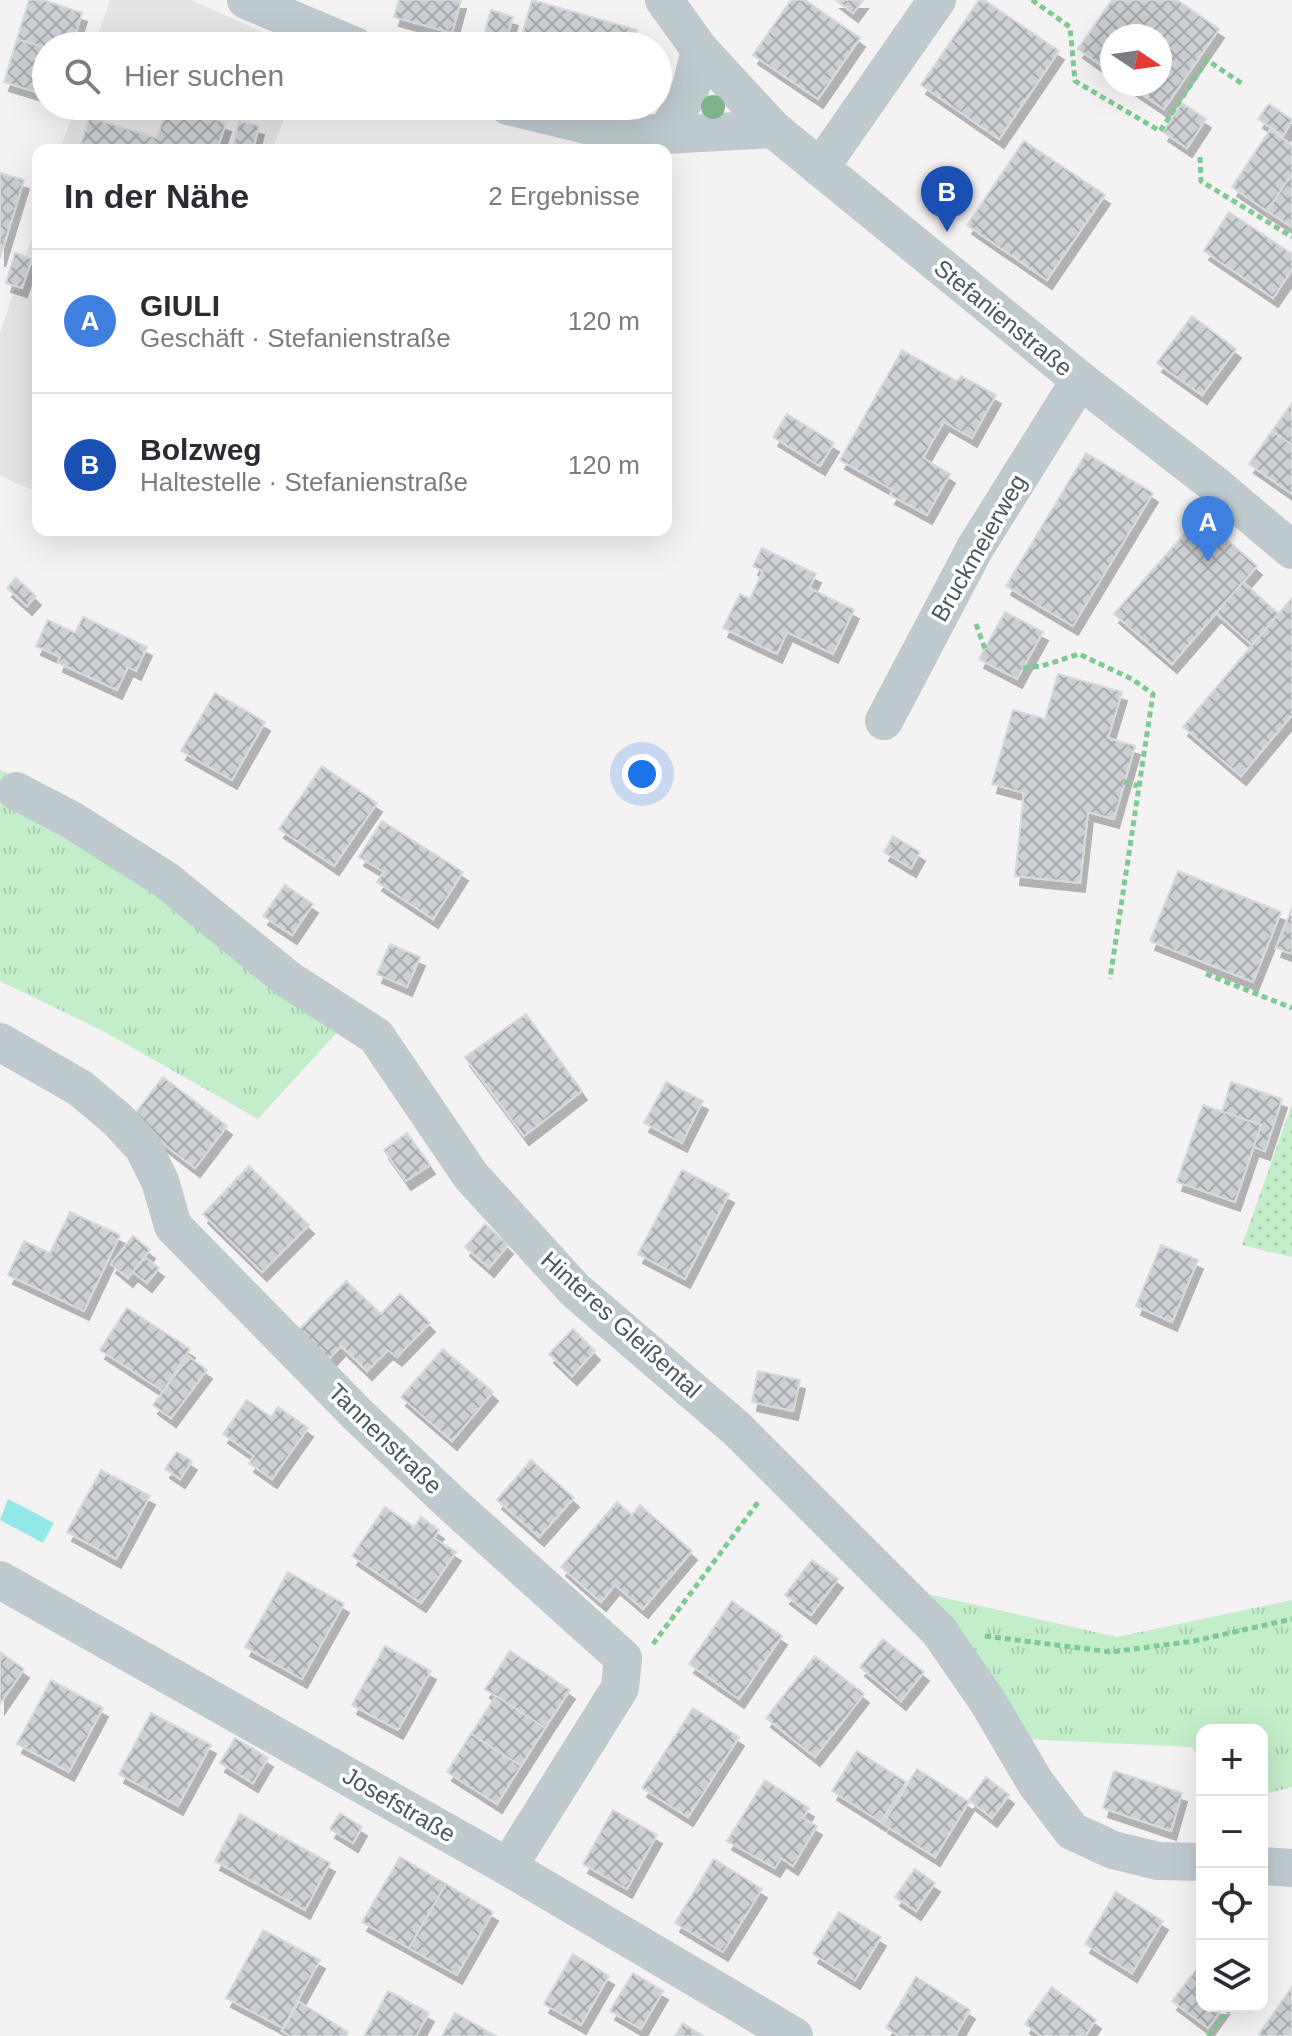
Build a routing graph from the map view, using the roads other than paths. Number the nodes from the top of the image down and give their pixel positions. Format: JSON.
{"nodes":[{"id":1,"x":246,"y":0,"type":"edge"},
{"id":2,"x":664,"y":0,"type":"edge"},
{"id":3,"x":937,"y":0,"type":"edge"},
{"id":4,"x":322,"y":32,"type":"edge"},
{"id":5,"x":700,"y":50,"type":"junction"},
{"id":6,"x":566,"y":120,"type":"edge"},
{"id":7,"x":773,"y":129,"type":"junction"},
{"id":8,"x":666,"y":135,"type":"junction"},
{"id":9,"x":820,"y":168,"type":"junction"},
{"id":10,"x":1080,"y":380,"type":"junction"},
{"id":11,"x":1292,"y":550,"type":"edge"},
{"id":12,"x":884,"y":721,"type":"dead end"},
{"id":13,"x":16,"y":791,"type":"dead end"},
{"id":14,"x":0,"y":1042,"type":"edge"},
{"id":15,"x":0,"y":1580,"type":"edge"},
{"id":16,"x":1196,"y":1862,"type":"edge"},
{"id":17,"x":1268,"y":1866,"type":"edge"},
{"id":18,"x":508,"y":1867,"type":"junction"},
{"id":19,"x":1292,"y":1868,"type":"edge"},
{"id":20,"x":794,"y":2036,"type":"edge"}],
"edges":[{"from":1,"to":4,"type":"street"},
{"from":2,"to":5,"type":"street","name":"Stefanienstraße"},
{"from":3,"to":9,"type":"street"},
{"from":5,"to":7,"type":"street","name":"Stefanienstraße"},
{"from":5,"to":8,"type":"street"},
{"from":6,"to":8,"type":"street"},
{"from":7,"to":8,"type":"street"},
{"from":7,"to":9,"type":"street","name":"Stefanienstraße"},
{"from":9,"to":10,"type":"street","name":"Stefanienstraße"},
{"from":10,"to":11,"type":"street","name":"Stefanienstraße"},
{"from":10,"to":12,"type":"street","name":"Bruckmeierweg"},
{"from":13,"to":16,"type":"street","name":"Hinteres Gleißental"},
{"from":14,"to":18,"type":"street","name":"Tannenstraße"},
{"from":15,"to":18,"type":"street","name":"Josefstraße"},
{"from":17,"to":19,"type":"street"},
{"from":18,"to":20,"type":"street","name":"Josefstraße"}]}
